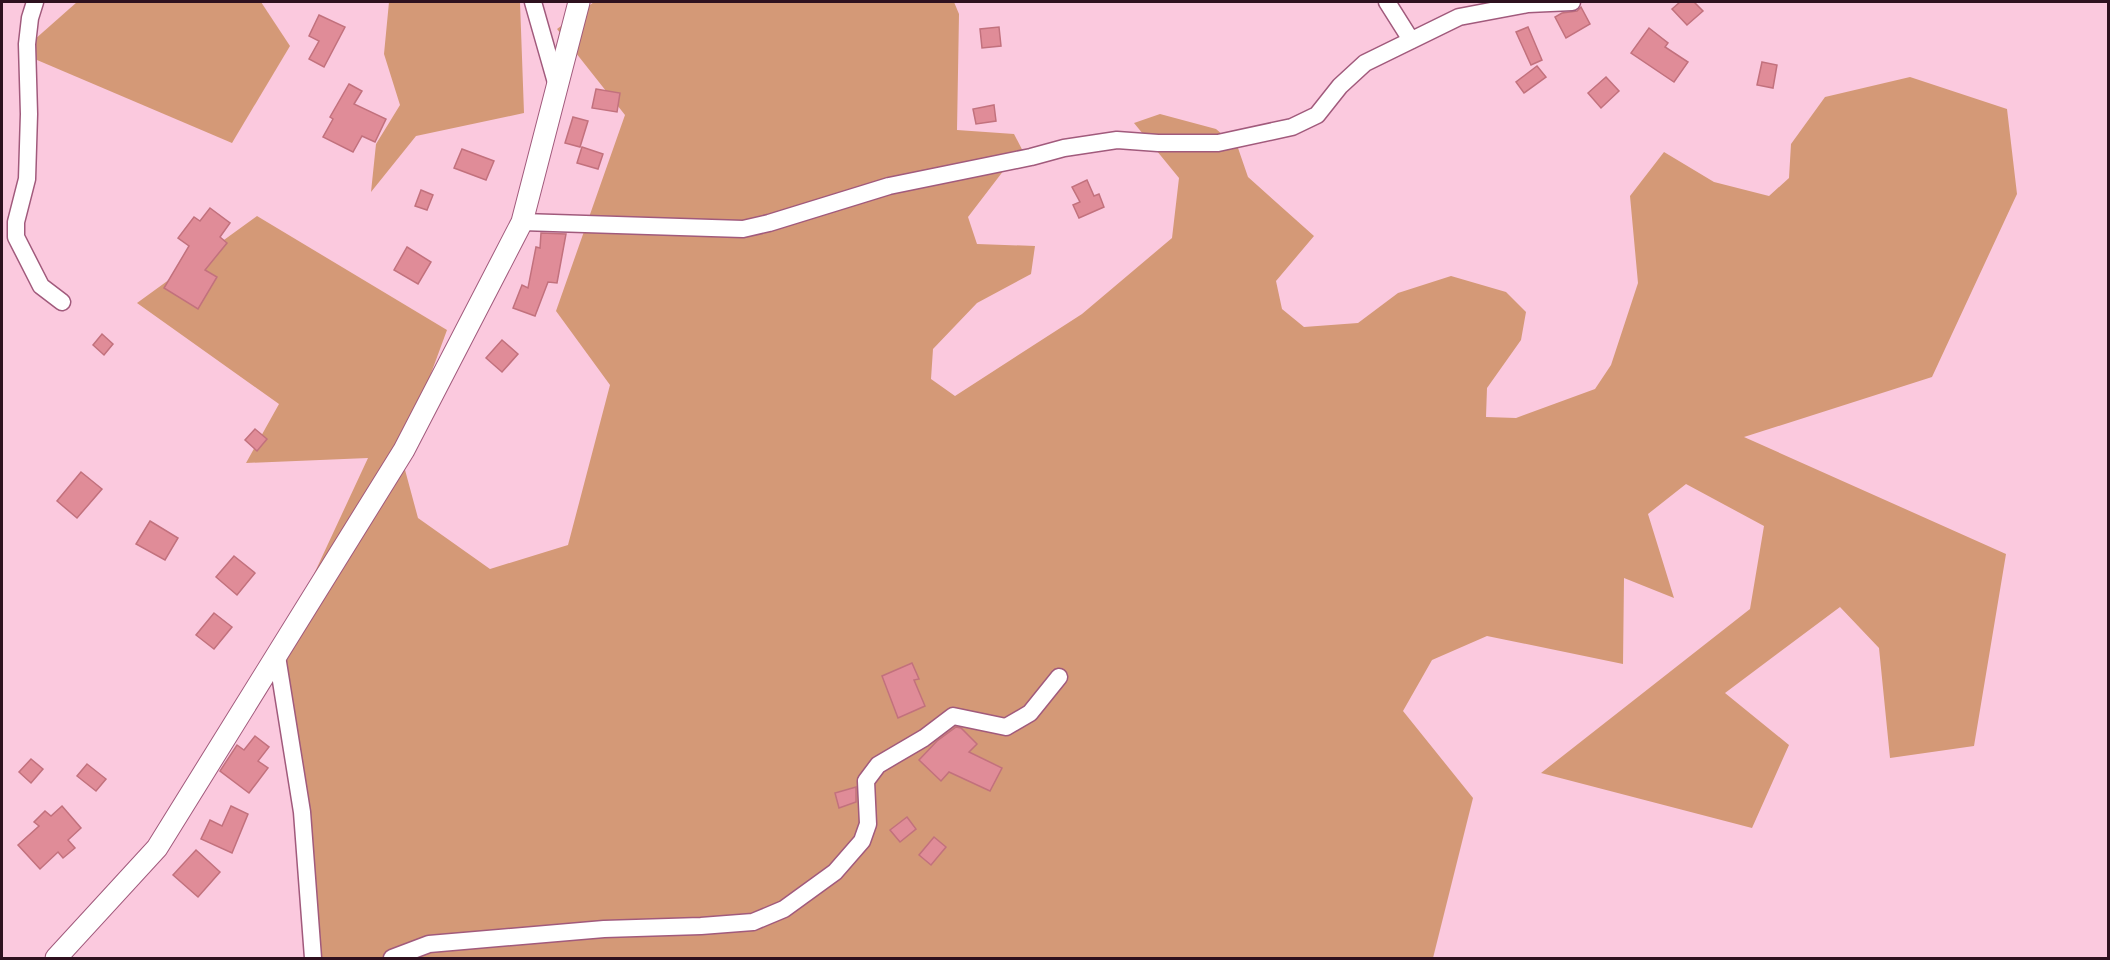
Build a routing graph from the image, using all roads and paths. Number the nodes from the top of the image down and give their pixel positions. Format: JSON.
{"nodes":[{"id":1,"x":35,"y":2,"type":"edge"},
{"id":2,"x":533,"y":2,"type":"edge"},
{"id":3,"x":579,"y":2,"type":"edge"},
{"id":4,"x":1387,"y":2,"type":"edge"},
{"id":5,"x":1572,"y":2,"type":"edge"},
{"id":6,"x":1411,"y":40,"type":"junction"},
{"id":7,"x":556,"y":86,"type":"junction"},
{"id":8,"x":522,"y":222,"type":"junction"},
{"id":9,"x":62,"y":302,"type":"dead end"},
{"id":10,"x":277,"y":656,"type":"junction"},
{"id":11,"x":1059,"y":677,"type":"dead end"},
{"id":12,"x":56,"y":958,"type":"edge"},
{"id":13,"x":313,"y":958,"type":"edge"},
{"id":14,"x":392,"y":958,"type":"edge"}],
"edges":[{"from":1,"to":9,"type":"street"},
{"from":2,"to":7,"type":"street"},
{"from":3,"to":7,"type":"street"},
{"from":4,"to":6,"type":"street"},
{"from":5,"to":6,"type":"street"},
{"from":6,"to":8,"type":"street"},
{"from":7,"to":8,"type":"street"},
{"from":8,"to":10,"type":"street"},
{"from":10,"to":12,"type":"street"},
{"from":10,"to":13,"type":"street"},
{"from":11,"to":14,"type":"street"}]}
